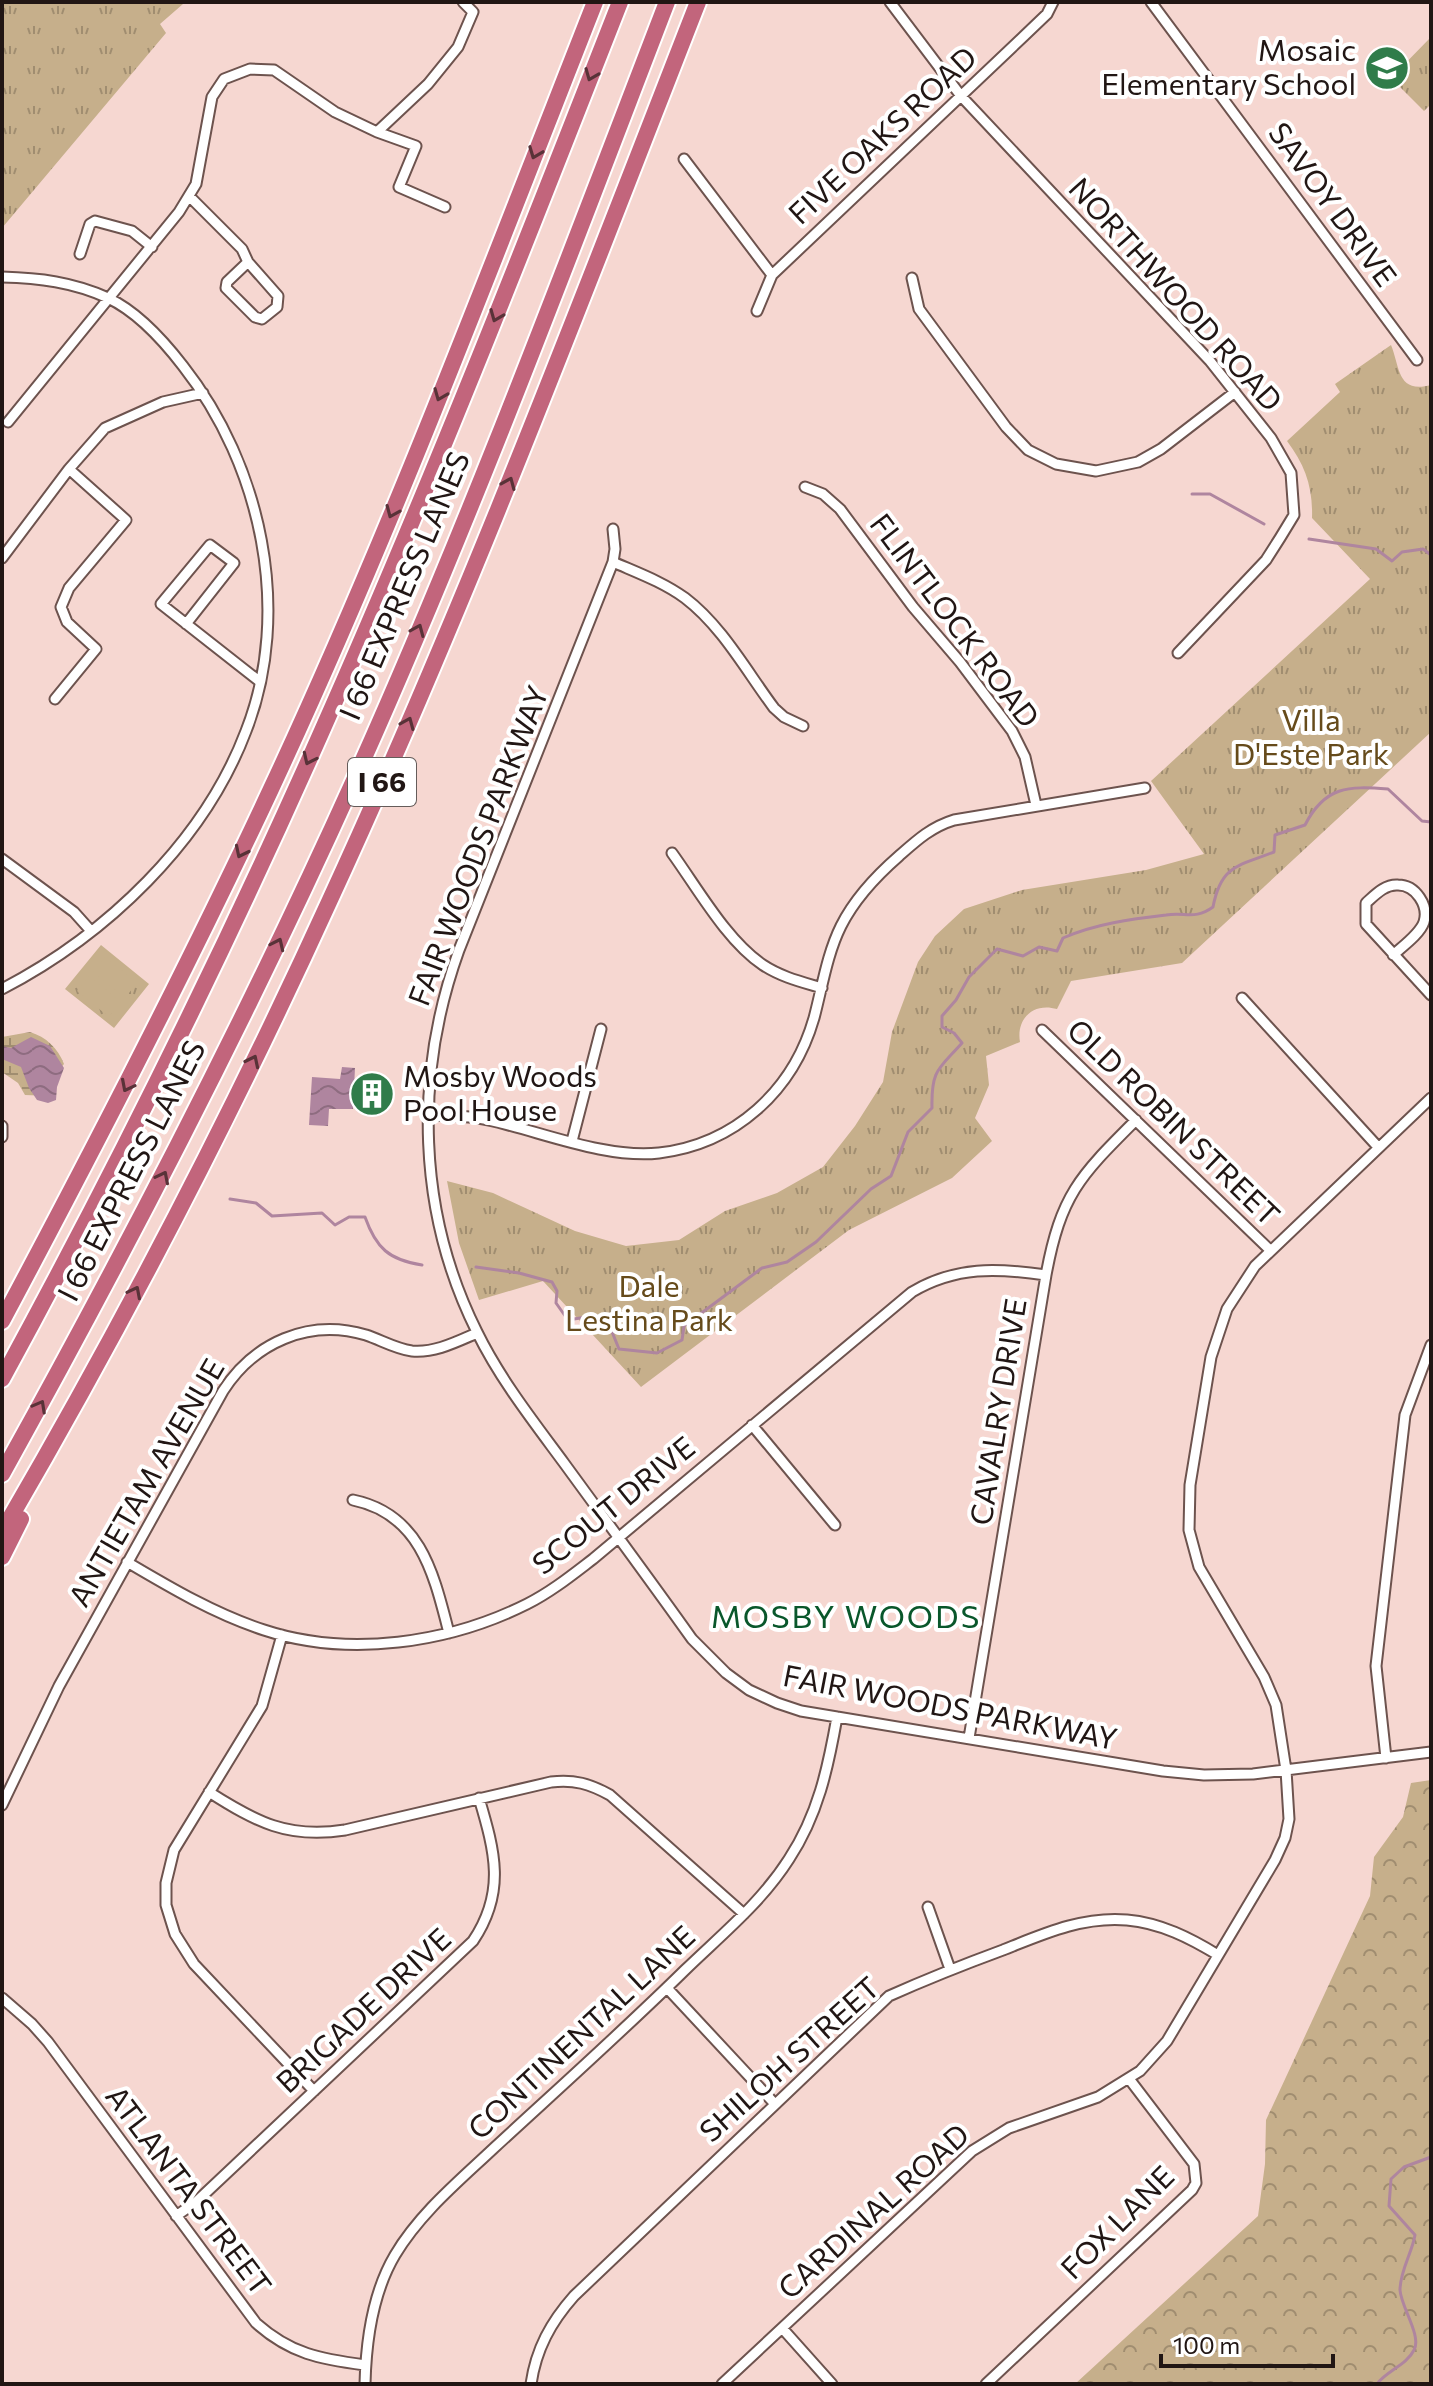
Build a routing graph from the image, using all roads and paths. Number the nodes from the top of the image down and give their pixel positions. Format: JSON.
{"nodes":[{"id":1,"x":463,"y":2,"type":"edge"},
{"id":2,"x":595,"y":2,"type":"edge"},
{"id":3,"x":620,"y":2,"type":"edge"},
{"id":4,"x":667,"y":2,"type":"edge"},
{"id":5,"x":698,"y":2,"type":"edge"},
{"id":6,"x":890,"y":2,"type":"edge"},
{"id":7,"x":1053,"y":2,"type":"edge"},
{"id":8,"x":1151,"y":2,"type":"edge"},
{"id":9,"x":961,"y":96,"type":"junction"},
{"id":10,"x":377,"y":132,"type":"junction"},
{"id":11,"x":684,"y":159,"type":"dead end"},
{"id":12,"x":189,"y":196,"type":"junction"},
{"id":13,"x":445,"y":207,"type":"dead end"},
{"id":14,"x":152,"y":247,"type":"junction"},
{"id":15,"x":80,"y":254,"type":"dead end"},
{"id":16,"x":248,"y":262,"type":"junction"},
{"id":17,"x":772,"y":275,"type":"junction"},
{"id":18,"x":2,"y":277,"type":"edge"},
{"id":19,"x":912,"y":278,"type":"dead end"},
{"id":20,"x":109,"y":298,"type":"junction"},
{"id":21,"x":757,"y":311,"type":"dead end"},
{"id":22,"x":1417,"y":360,"type":"dead end"},
{"id":23,"x":1235,"y":392,"type":"junction"},
{"id":24,"x":203,"y":393,"type":"junction"},
{"id":25,"x":8,"y":422,"type":"dead end"},
{"id":26,"x":69,"y":469,"type":"junction"},
{"id":27,"x":805,"y":487,"type":"dead end"},
{"id":28,"x":613,"y":529,"type":"dead end"},
{"id":29,"x":2,"y":558,"type":"edge"},
{"id":30,"x":613,"y":562,"type":"junction"},
{"id":31,"x":186,"y":624,"type":"junction"},
{"id":32,"x":1178,"y":653,"type":"dead end"},
{"id":33,"x":259,"y":681,"type":"junction"},
{"id":34,"x":55,"y":699,"type":"dead end"},
{"id":35,"x":803,"y":726,"type":"dead end"},
{"id":36,"x":1145,"y":788,"type":"dead end"},
{"id":37,"x":1036,"y":805,"type":"junction"},
{"id":38,"x":672,"y":853,"type":"dead end"},
{"id":39,"x":2,"y":859,"type":"edge"},
{"id":40,"x":91,"y":931,"type":"junction"},
{"id":41,"x":1393,"y":955,"type":"junction"},
{"id":42,"x":822,"y":988,"type":"junction"},
{"id":43,"x":2,"y":989,"type":"edge"},
{"id":44,"x":1431,"y":995,"type":"edge"},
{"id":45,"x":1242,"y":998,"type":"dead end"},
{"id":46,"x":601,"y":1029,"type":"dead end"},
{"id":47,"x":1042,"y":1030,"type":"dead end"},
{"id":48,"x":1431,"y":1098,"type":"edge"},
{"id":49,"x":427,"y":1115,"type":"junction"},
{"id":50,"x":1136,"y":1120,"type":"junction"},
{"id":51,"x":2,"y":1126,"type":"edge"},
{"id":52,"x":2,"y":1137,"type":"edge"},
{"id":53,"x":572,"y":1141,"type":"junction"},
{"id":54,"x":1378,"y":1147,"type":"junction"},
{"id":55,"x":1270,"y":1250,"type":"junction"},
{"id":56,"x":1046,"y":1275,"type":"junction"},
{"id":57,"x":2,"y":1321,"type":"edge"},
{"id":58,"x":116,"y":1328,"type":"junction"},
{"id":59,"x":477,"y":1333,"type":"junction"},
{"id":60,"x":1431,"y":1345,"type":"edge"},
{"id":61,"x":2,"y":1379,"type":"edge"},
{"id":62,"x":752,"y":1425,"type":"junction"},
{"id":63,"x":2,"y":1474,"type":"edge"},
{"id":64,"x":353,"y":1500,"type":"dead end"},
{"id":65,"x":835,"y":1525,"type":"dead end"},
{"id":66,"x":2,"y":1532,"type":"edge"},
{"id":67,"x":619,"y":1538,"type":"junction"},
{"id":68,"x":2,"y":1557,"type":"edge"},
{"id":69,"x":127,"y":1562,"type":"junction"},
{"id":70,"x":449,"y":1633,"type":"junction"},
{"id":71,"x":282,"y":1635,"type":"junction"},
{"id":72,"x":837,"y":1717,"type":"junction"},
{"id":73,"x":969,"y":1738,"type":"junction"},
{"id":74,"x":1431,"y":1752,"type":"edge"},
{"id":75,"x":1386,"y":1758,"type":"junction"},
{"id":76,"x":1286,"y":1770,"type":"junction"},
{"id":77,"x":209,"y":1792,"type":"junction"},
{"id":78,"x":479,"y":1798,"type":"junction"},
{"id":79,"x":2,"y":1805,"type":"edge"},
{"id":80,"x":928,"y":1907,"type":"dead end"},
{"id":81,"x":744,"y":1914,"type":"junction"},
{"id":82,"x":1218,"y":1955,"type":"junction"},
{"id":83,"x":950,"y":1969,"type":"junction"},
{"id":84,"x":667,"y":1988,"type":"junction"},
{"id":85,"x":2,"y":1998,"type":"edge"},
{"id":86,"x":1130,"y":2080,"type":"junction"},
{"id":87,"x":314,"y":2091,"type":"junction"},
{"id":88,"x":775,"y":2104,"type":"junction"},
{"id":89,"x":176,"y":2216,"type":"junction"},
{"id":90,"x":782,"y":2328,"type":"junction"},
{"id":91,"x":365,"y":2365,"type":"junction"},
{"id":92,"x":365,"y":2384,"type":"edge"},
{"id":93,"x":531,"y":2384,"type":"edge"},
{"id":94,"x":722,"y":2384,"type":"edge"},
{"id":95,"x":832,"y":2384,"type":"edge"},
{"id":96,"x":986,"y":2384,"type":"edge"}],
"edges":[{"from":1,"to":10,"type":"street"},
{"from":2,"to":57,"type":"highway","one_way":true},
{"from":3,"to":61,"type":"highway","name":"I 66 EXPRESS LANES","one_way":true},
{"from":63,"to":4,"type":"highway","name":"I 66 EXPRESS LANES","one_way":true},
{"from":58,"to":5,"type":"highway","number":"I 66","one_way":true},
{"from":6,"to":9,"type":"street","name":"NORTHWOOD ROAD"},
{"from":7,"to":9,"type":"street","name":"FIVE OAKS ROAD"},
{"from":8,"to":22,"type":"street","name":"SAVOY DRIVE"},
{"from":9,"to":17,"type":"street","name":"FIVE OAKS ROAD"},
{"from":9,"to":23,"type":"street","name":"NORTHWOOD ROAD"},
{"from":10,"to":12,"type":"street"},
{"from":10,"to":13,"type":"street"},
{"from":11,"to":17,"type":"street"},
{"from":12,"to":14,"type":"street"},
{"from":12,"to":16,"type":"street"},
{"from":14,"to":15,"type":"street"},
{"from":14,"to":20,"type":"street"},
{"from":16,"to":16,"type":"street"},
{"from":17,"to":21,"type":"street","name":"FIVE OAKS ROAD"},
{"from":18,"to":20,"type":"street"},
{"from":19,"to":23,"type":"street"},
{"from":20,"to":24,"type":"street"},
{"from":20,"to":25,"type":"street"},
{"from":23,"to":32,"type":"street","name":"NORTHWOOD ROAD"},
{"from":24,"to":26,"type":"street"},
{"from":24,"to":33,"type":"street"},
{"from":26,"to":29,"type":"street"},
{"from":26,"to":34,"type":"street"},
{"from":27,"to":37,"type":"street","name":"FLINTLOCK ROAD"},
{"from":28,"to":30,"type":"street","name":"FAIR WOODS PARKWAY"},
{"from":30,"to":35,"type":"street"},
{"from":30,"to":49,"type":"street","name":"FAIR WOODS PARKWAY"},
{"from":31,"to":31,"type":"street"},
{"from":31,"to":33,"type":"street"},
{"from":33,"to":40,"type":"street"},
{"from":36,"to":37,"type":"street"},
{"from":37,"to":42,"type":"street"},
{"from":38,"to":42,"type":"street"},
{"from":39,"to":40,"type":"street"},
{"from":40,"to":43,"type":"street"},
{"from":41,"to":41,"type":"street"},
{"from":41,"to":44,"type":"street"},
{"from":42,"to":53,"type":"street"},
{"from":45,"to":54,"type":"street"},
{"from":46,"to":53,"type":"street"},
{"from":47,"to":50,"type":"street","name":"OLD ROBIN STREET"},
{"from":48,"to":54,"type":"street","name":"CARDINAL ROAD"},
{"from":49,"to":53,"type":"street"},
{"from":49,"to":59,"type":"street","name":"FAIR WOODS PARKWAY"},
{"from":50,"to":55,"type":"street","name":"OLD ROBIN STREET"},
{"from":50,"to":56,"type":"street","name":"CAVALRY DRIVE"},
{"from":51,"to":52,"type":"street"},
{"from":54,"to":55,"type":"street","name":"CARDINAL ROAD"},
{"from":55,"to":76,"type":"street","name":"CARDINAL ROAD"},
{"from":56,"to":62,"type":"street","name":"SCOUT DRIVE"},
{"from":56,"to":73,"type":"street","name":"CAVALRY DRIVE"},
{"from":58,"to":66,"type":"highway","number":"I 66"},
{"from":58,"to":68,"type":"highway"},
{"from":59,"to":67,"type":"street","name":"FAIR WOODS PARKWAY"},
{"from":59,"to":69,"type":"street","name":"ANTIETAM AVENUE"},
{"from":60,"to":75,"type":"street"},
{"from":62,"to":65,"type":"street"},
{"from":62,"to":67,"type":"street","name":"SCOUT DRIVE"},
{"from":64,"to":70,"type":"street"},
{"from":67,"to":70,"type":"street","name":"SCOUT DRIVE"},
{"from":67,"to":72,"type":"street","name":"FAIR WOODS PARKWAY"},
{"from":69,"to":71,"type":"street","name":"SCOUT DRIVE"},
{"from":69,"to":79,"type":"street","name":"ANTIETAM AVENUE"},
{"from":70,"to":71,"type":"street","name":"SCOUT DRIVE"},
{"from":71,"to":77,"type":"street"},
{"from":72,"to":73,"type":"street","name":"FAIR WOODS PARKWAY"},
{"from":72,"to":81,"type":"street","name":"CONTINENTAL LANE"},
{"from":73,"to":76,"type":"street","name":"FAIR WOODS PARKWAY"},
{"from":74,"to":75,"type":"street","name":"FAIR WOODS PARKWAY"},
{"from":75,"to":76,"type":"street","name":"FAIR WOODS PARKWAY"},
{"from":76,"to":82,"type":"street","name":"CARDINAL ROAD"},
{"from":77,"to":78,"type":"street"},
{"from":77,"to":87,"type":"street"},
{"from":78,"to":81,"type":"street"},
{"from":78,"to":87,"type":"street","name":"BRIGADE DRIVE"},
{"from":80,"to":83,"type":"street"},
{"from":81,"to":84,"type":"street","name":"CONTINENTAL LANE"},
{"from":82,"to":83,"type":"street","name":"SHILOH STREET"},
{"from":82,"to":86,"type":"street","name":"CARDINAL ROAD"},
{"from":83,"to":88,"type":"street","name":"SHILOH STREET"},
{"from":84,"to":88,"type":"street"},
{"from":84,"to":91,"type":"street","name":"CONTINENTAL LANE"},
{"from":85,"to":89,"type":"street","name":"ATLANTA STREET"},
{"from":86,"to":90,"type":"street","name":"CARDINAL ROAD"},
{"from":86,"to":96,"type":"street","name":"FOX LANE"},
{"from":87,"to":89,"type":"street","name":"BRIGADE DRIVE"},
{"from":88,"to":93,"type":"street","name":"SHILOH STREET"},
{"from":89,"to":91,"type":"street","name":"ATLANTA STREET"},
{"from":90,"to":94,"type":"street","name":"CARDINAL ROAD"},
{"from":90,"to":95,"type":"street"},
{"from":91,"to":92,"type":"street","name":"CONTINENTAL LANE"}]}
